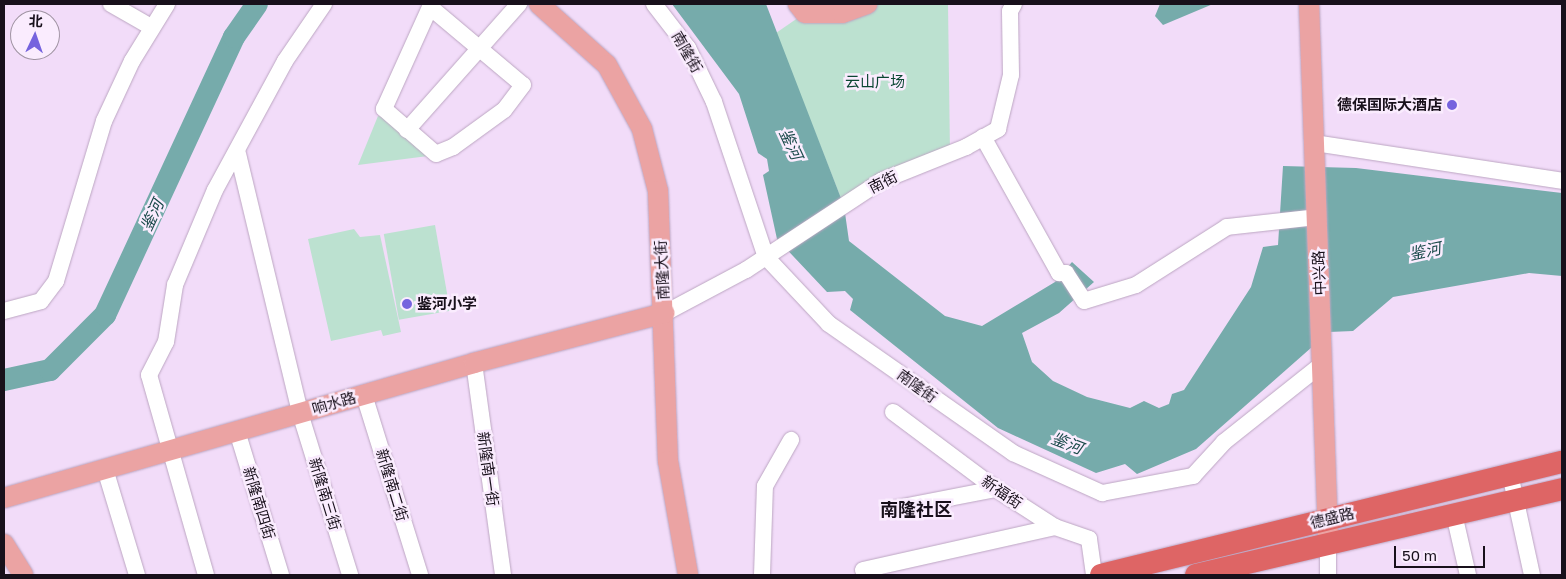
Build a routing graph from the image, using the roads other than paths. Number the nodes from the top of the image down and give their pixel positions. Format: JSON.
{"nodes":[{"id":1,"x":167,"y":4,"type":"edge"},
{"id":2,"x":324,"y":4,"type":"edge"},
{"id":3,"x":519,"y":4,"type":"edge"},
{"id":4,"x":539,"y":4,"type":"edge"},
{"id":5,"x":654,"y":4,"type":"edge"},
{"id":6,"x":798,"y":4,"type":"edge"},
{"id":7,"x":867,"y":4,"type":"edge"},
{"id":8,"x":1014,"y":4,"type":"edge"},
{"id":9,"x":1309,"y":4,"type":"edge"},
{"id":10,"x":117,"y":5,"type":"edge"},
{"id":11,"x":151,"y":27,"type":"junction"},
{"id":12,"x":480,"y":49,"type":"junction"},
{"id":13,"x":407,"y":130,"type":"junction"},
{"id":14,"x":983,"y":137,"type":"junction"},
{"id":15,"x":1315,"y":151,"type":"junction"},
{"id":16,"x":238,"y":154,"type":"junction"},
{"id":17,"x":1562,"y":178,"type":"edge"},
{"id":18,"x":1317,"y":217,"type":"junction"},
{"id":19,"x":766,"y":257,"type":"junction"},
{"id":20,"x":4,"y":311,"type":"edge"},
{"id":21,"x":665,"y":313,"type":"junction"},
{"id":22,"x":474,"y":363,"type":"junction"},
{"id":23,"x":1322,"y":364,"type":"junction"},
{"id":24,"x":364,"y":395,"type":"junction"},
{"id":25,"x":893,"y":412,"type":"dead end"},
{"id":26,"x":300,"y":413,"type":"junction"},
{"id":27,"x":237,"y":431,"type":"junction"},
{"id":28,"x":791,"y":440,"type":"dead end"},
{"id":29,"x":170,"y":450,"type":"junction"},
{"id":30,"x":1562,"y":462,"type":"edge"},
{"id":31,"x":105,"y":469,"type":"junction"},
{"id":32,"x":1510,"y":474,"type":"junction"},
{"id":33,"x":996,"y":489,"type":"junction"},
{"id":34,"x":1562,"y":489,"type":"edge"},
{"id":35,"x":4,"y":498,"type":"edge"},
{"id":36,"x":1516,"y":500,"type":"junction"},
{"id":37,"x":892,"y":509,"type":"dead end"},
{"id":38,"x":1454,"y":514,"type":"junction"},
{"id":39,"x":1327,"y":519,"type":"junction"},
{"id":40,"x":1055,"y":527,"type":"junction"},
{"id":41,"x":1230,"y":542,"type":"junction"},
{"id":42,"x":1328,"y":543,"type":"junction"},
{"id":43,"x":4,"y":544,"type":"edge"},
{"id":44,"x":863,"y":570,"type":"dead end"},
{"id":45,"x":1236,"y":570,"type":"edge"},
{"id":46,"x":23,"y":575,"type":"edge"},
{"id":47,"x":137,"y":575,"type":"edge"},
{"id":48,"x":206,"y":575,"type":"edge"},
{"id":49,"x":281,"y":575,"type":"edge"},
{"id":50,"x":350,"y":575,"type":"edge"},
{"id":51,"x":420,"y":575,"type":"edge"},
{"id":52,"x":503,"y":575,"type":"edge"},
{"id":53,"x":688,"y":575,"type":"edge"},
{"id":54,"x":762,"y":575,"type":"edge"},
{"id":55,"x":1094,"y":575,"type":"edge"},
{"id":56,"x":1101,"y":575,"type":"edge"},
{"id":57,"x":1196,"y":575,"type":"edge"},
{"id":58,"x":1328,"y":575,"type":"edge"},
{"id":59,"x":1468,"y":575,"type":"edge"},
{"id":60,"x":1532,"y":575,"type":"edge"}],
"edges":[{"from":1,"to":11,"type":"street"},
{"from":2,"to":16,"type":"street"},
{"from":3,"to":12,"type":"street"},
{"from":4,"to":21,"type":"main road","name":"南隆大街"},
{"from":5,"to":19,"type":"street","name":"南隆街"},
{"from":6,"to":7,"type":"main road"},
{"from":8,"to":14,"type":"street","name":"南街"},
{"from":9,"to":15,"type":"main road","name":"中兴路"},
{"from":10,"to":11,"type":"street"},
{"from":11,"to":20,"type":"street"},
{"from":12,"to":13,"type":"street"},
{"from":12,"to":13,"type":"street"},
{"from":12,"to":13,"type":"street"},
{"from":14,"to":18,"type":"street"},
{"from":14,"to":19,"type":"street","name":"南街"},
{"from":15,"to":17,"type":"street"},
{"from":15,"to":18,"type":"main road","name":"中兴路"},
{"from":16,"to":26,"type":"street","name":"新隆南三街"},
{"from":16,"to":29,"type":"street"},
{"from":18,"to":23,"type":"main road","name":"中兴路"},
{"from":19,"to":21,"type":"street","name":"南街"},
{"from":19,"to":23,"type":"street","name":"南隆街"},
{"from":21,"to":22,"type":"main road","name":"响水路"},
{"from":21,"to":53,"type":"main road","name":"南隆大街"},
{"from":22,"to":24,"type":"main road","name":"响水路"},
{"from":22,"to":52,"type":"street","name":"新隆南一街"},
{"from":23,"to":39,"type":"main road","name":"中兴路"},
{"from":24,"to":26,"type":"main road","name":"响水路"},
{"from":24,"to":51,"type":"street","name":"新隆南二街"},
{"from":25,"to":33,"type":"street","name":"新福街"},
{"from":26,"to":27,"type":"main road","name":"响水路"},
{"from":26,"to":50,"type":"street","name":"新隆南三街"},
{"from":27,"to":29,"type":"main road","name":"响水路"},
{"from":27,"to":49,"type":"street","name":"新隆南四街"},
{"from":28,"to":54,"type":"street"},
{"from":29,"to":31,"type":"main road","name":"响水路"},
{"from":29,"to":48,"type":"street"},
{"from":30,"to":32,"type":"highway","name":"德盛路"},
{"from":31,"to":35,"type":"main road","name":"响水路"},
{"from":31,"to":47,"type":"street"},
{"from":32,"to":36,"type":"street"},
{"from":32,"to":39,"type":"highway","name":"德盛路"},
{"from":33,"to":37,"type":"street"},
{"from":33,"to":40,"type":"street","name":"新福街"},
{"from":34,"to":36,"type":"highway"},
{"from":36,"to":38,"type":"highway"},
{"from":36,"to":60,"type":"street"},
{"from":38,"to":42,"type":"highway"},
{"from":38,"to":59,"type":"street"},
{"from":39,"to":41,"type":"highway","name":"德盛路"},
{"from":39,"to":42,"type":"main road","name":"中兴路"},
{"from":40,"to":44,"type":"street"},
{"from":40,"to":55,"type":"street","name":"新福街"},
{"from":41,"to":45,"type":"street"},
{"from":41,"to":56,"type":"highway","name":"德盛路"},
{"from":42,"to":45,"type":"highway"},
{"from":42,"to":58,"type":"street"},
{"from":43,"to":46,"type":"main road"},
{"from":45,"to":57,"type":"highway"}]}
